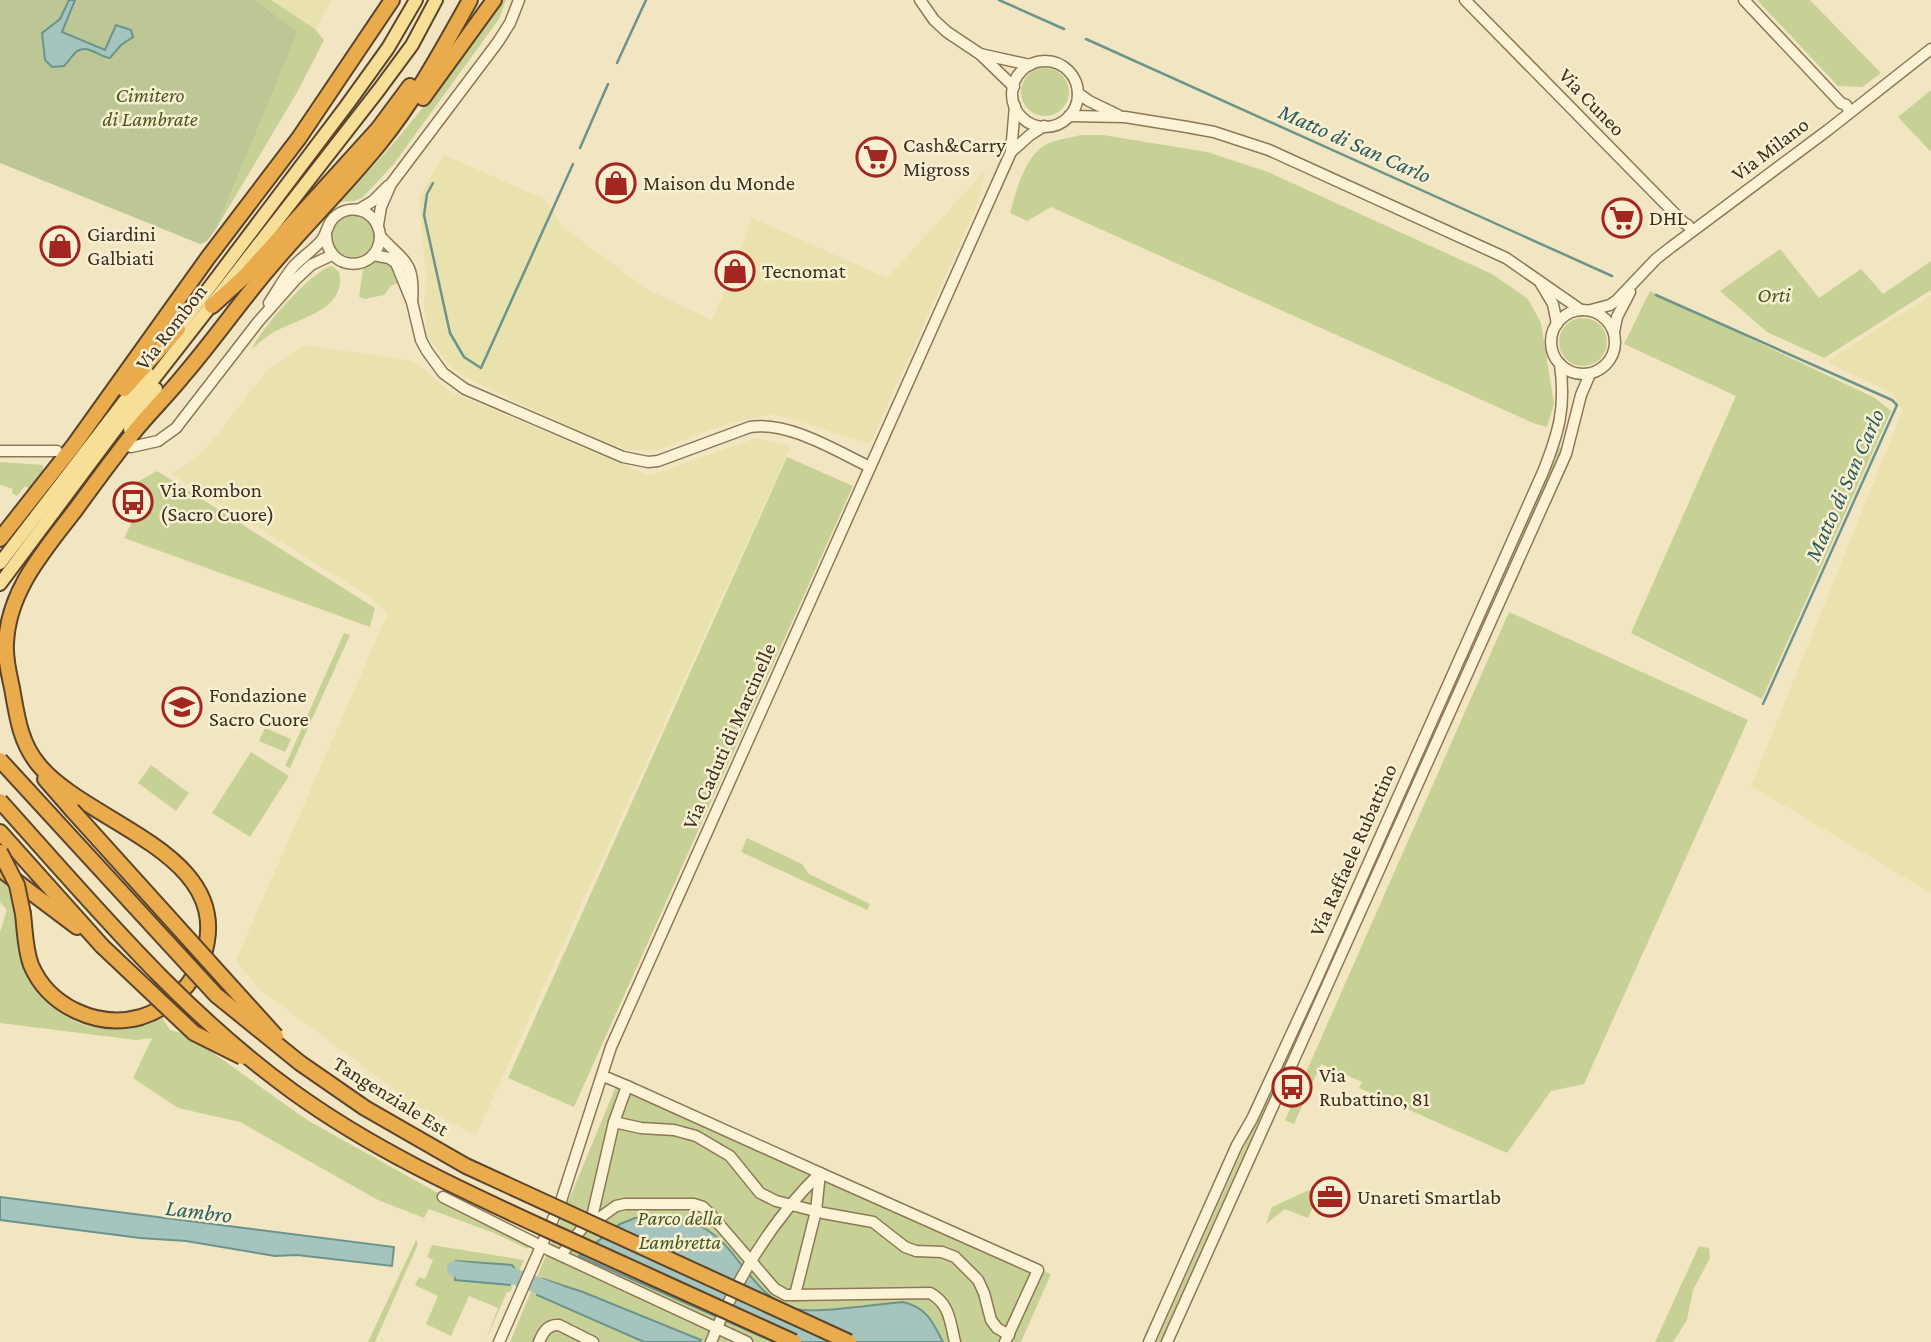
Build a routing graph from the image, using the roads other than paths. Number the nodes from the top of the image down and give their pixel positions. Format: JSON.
{"nodes":[{"id":1,"x":392,"y":0,"type":"edge"},
{"id":2,"x":415,"y":0,"type":"edge"},
{"id":3,"x":436,"y":0,"type":"edge"},
{"id":4,"x":470,"y":0,"type":"edge"},
{"id":5,"x":494,"y":0,"type":"edge"},
{"id":6,"x":519,"y":0,"type":"edge"},
{"id":7,"x":920,"y":0,"type":"edge"},
{"id":8,"x":1465,"y":0,"type":"edge"},
{"id":9,"x":1744,"y":0,"type":"edge"},
{"id":10,"x":455,"y":26,"type":"junction"},
{"id":11,"x":1931,"y":49,"type":"edge"},
{"id":12,"x":980,"y":54,"type":"junction"},
{"id":13,"x":1030,"y":65,"type":"junction"},
{"id":14,"x":1014,"y":87,"type":"junction"},
{"id":15,"x":1078,"y":93,"type":"junction"},
{"id":16,"x":1015,"y":106,"type":"junction"},
{"id":17,"x":1850,"y":113,"type":"junction"},
{"id":18,"x":1069,"y":116,"type":"junction"},
{"id":19,"x":1125,"y":117,"type":"junction"},
{"id":20,"x":1044,"y":126,"type":"junction"},
{"id":21,"x":1011,"y":152,"type":"junction"},
{"id":22,"x":351,"y":176,"type":"junction"},
{"id":23,"x":391,"y":184,"type":"junction"},
{"id":24,"x":358,"y":210,"type":"junction"},
{"id":25,"x":1691,"y":231,"type":"junction"},
{"id":26,"x":379,"y":233,"type":"junction"},
{"id":27,"x":326,"y":235,"type":"junction"},
{"id":28,"x":332,"y":255,"type":"junction"},
{"id":29,"x":373,"y":255,"type":"junction"},
{"id":30,"x":1539,"y":281,"type":"junction"},
{"id":31,"x":1636,"y":282,"type":"junction"},
{"id":32,"x":412,"y":302,"type":"junction"},
{"id":33,"x":212,"y":306,"type":"junction"},
{"id":34,"x":1586,"y":310,"type":"junction"},
{"id":35,"x":258,"y":322,"type":"junction"},
{"id":36,"x":1557,"y":324,"type":"junction"},
{"id":37,"x":185,"y":331,"type":"junction"},
{"id":38,"x":1614,"y":332,"type":"junction"},
{"id":39,"x":1560,"y":365,"type":"junction"},
{"id":40,"x":1590,"y":374,"type":"junction"},
{"id":41,"x":74,"y":445,"type":"junction"},
{"id":42,"x":131,"y":447,"type":"dead end"},
{"id":43,"x":0,"y":451,"type":"edge"},
{"id":44,"x":57,"y":451,"type":"dead end"},
{"id":45,"x":107,"y":467,"type":"junction"},
{"id":46,"x":870,"y":467,"type":"junction"},
{"id":47,"x":47,"y":481,"type":"junction"},
{"id":48,"x":0,"y":539,"type":"edge"},
{"id":49,"x":0,"y":547,"type":"edge"},
{"id":50,"x":0,"y":563,"type":"edge"},
{"id":51,"x":0,"y":584,"type":"edge"},
{"id":52,"x":8,"y":669,"type":"junction"},
{"id":53,"x":0,"y":760,"type":"edge"},
{"id":54,"x":0,"y":801,"type":"edge"},
{"id":55,"x":0,"y":832,"type":"edge"},
{"id":56,"x":0,"y":852,"type":"edge"},
{"id":57,"x":0,"y":869,"type":"edge"},
{"id":58,"x":102,"y":946,"type":"junction"},
{"id":59,"x":300,"y":1063,"type":"junction"},
{"id":60,"x":258,"y":1064,"type":"junction"},
{"id":61,"x":608,"y":1077,"type":"dead end"},
{"id":62,"x":627,"y":1086,"type":"junction"},
{"id":63,"x":614,"y":1122,"type":"junction"},
{"id":64,"x":820,"y":1173,"type":"junction"},
{"id":65,"x":443,"y":1197,"type":"dead end"},
{"id":66,"x":790,"y":1206,"type":"junction"},
{"id":67,"x":816,"y":1211,"type":"junction"},
{"id":68,"x":592,"y":1217,"type":"junction"},
{"id":69,"x":542,"y":1246,"type":"junction"},
{"id":70,"x":561,"y":1255,"type":"junction"},
{"id":71,"x":750,"y":1263,"type":"junction"},
{"id":72,"x":795,"y":1295,"type":"junction"},
{"id":73,"x":718,"y":1326,"type":"junction"},
{"id":74,"x":1007,"y":1339,"type":"edge"},
{"id":75,"x":499,"y":1342,"type":"edge"},
{"id":76,"x":539,"y":1342,"type":"edge"},
{"id":77,"x":593,"y":1342,"type":"edge"},
{"id":78,"x":711,"y":1342,"type":"edge"},
{"id":79,"x":747,"y":1342,"type":"edge"},
{"id":80,"x":794,"y":1342,"type":"edge"},
{"id":81,"x":849,"y":1342,"type":"edge"},
{"id":82,"x":955,"y":1342,"type":"edge"},
{"id":83,"x":1149,"y":1342,"type":"edge"},
{"id":84,"x":1167,"y":1342,"type":"edge"}],
"edges":[{"from":1,"to":41,"type":"highway"},
{"from":2,"to":37,"type":"main road","name":"Via Rombon"},
{"from":3,"to":33,"type":"main road","name":"Via Rombon"},
{"from":4,"to":10,"type":"highway"},
{"from":5,"to":22,"type":"highway"},
{"from":6,"to":23,"type":"street"},
{"from":7,"to":12,"type":"street"},
{"from":8,"to":25,"type":"street","name":"Via Cuneo"},
{"from":9,"to":17,"type":"street"},
{"from":10,"to":22,"type":"highway"},
{"from":10,"to":33,"type":"highway"},
{"from":11,"to":17,"type":"street","name":"Via Milano"},
{"from":12,"to":13,"type":"street"},
{"from":12,"to":14,"type":"street"},
{"from":13,"to":14,"type":"street"},
{"from":13,"to":15,"type":"street"},
{"from":14,"to":16,"type":"street"},
{"from":15,"to":18,"type":"street"},
{"from":15,"to":19,"type":"street"},
{"from":16,"to":20,"type":"street"},
{"from":16,"to":21,"type":"street","name":"Via Caduti di Marcinelle"},
{"from":17,"to":25,"type":"street","name":"Via Milano"},
{"from":18,"to":19,"type":"street"},
{"from":18,"to":20,"type":"street"},
{"from":19,"to":30,"type":"street"},
{"from":20,"to":21,"type":"street","name":"Via Caduti di Marcinelle"},
{"from":21,"to":46,"type":"street","name":"Via Caduti di Marcinelle"},
{"from":22,"to":45,"type":"highway"},
{"from":23,"to":24,"type":"street"},
{"from":23,"to":26,"type":"street"},
{"from":24,"to":26,"type":"street"},
{"from":24,"to":27,"type":"street"},
{"from":25,"to":31,"type":"street","name":"Via Milano"},
{"from":26,"to":29,"type":"street"},
{"from":26,"to":32,"type":"street"},
{"from":27,"to":28,"type":"street"},
{"from":27,"to":35,"type":"street"},
{"from":28,"to":29,"type":"street"},
{"from":28,"to":35,"type":"street"},
{"from":29,"to":32,"type":"street"},
{"from":30,"to":34,"type":"street"},
{"from":30,"to":36,"type":"street"},
{"from":31,"to":34,"type":"street","name":"Via Milano"},
{"from":31,"to":38,"type":"street","name":"Via Milano"},
{"from":32,"to":46,"type":"street"},
{"from":33,"to":37,"type":"main road","name":"Via Rombon"},
{"from":34,"to":36,"type":"street"},
{"from":34,"to":38,"type":"street"},
{"from":35,"to":42,"type":"street"},
{"from":36,"to":39,"type":"street","name":"Via Raffaele Rubattino"},
{"from":37,"to":41,"type":"highway"},
{"from":37,"to":45,"type":"main road"},
{"from":37,"to":50,"type":"main road","name":"Via Rombon"},
{"from":37,"to":51,"type":"main road","name":"Via Rombon"},
{"from":38,"to":40,"type":"street","name":"Via Raffaele Rubattino"},
{"from":39,"to":40,"type":"street"},
{"from":39,"to":83,"type":"street","name":"Via Raffaele Rubattino"},
{"from":40,"to":84,"type":"street","name":"Via Raffaele Rubattino"},
{"from":41,"to":47,"type":"highway"},
{"from":43,"to":44,"type":"street"},
{"from":45,"to":52,"type":"highway"},
{"from":46,"to":69,"type":"street","name":"Via Caduti di Marcinelle"},
{"from":47,"to":48,"type":"highway"},
{"from":47,"to":49,"type":"highway"},
{"from":52,"to":56,"type":"highway","bridge":true},
{"from":52,"to":59,"type":"highway","bridge":true},
{"from":53,"to":59,"type":"highway","name":"Tangenziale Est","bridge":true},
{"from":54,"to":60,"type":"highway","bridge":true},
{"from":55,"to":58,"type":"highway"},
{"from":57,"to":58,"type":"highway"},
{"from":58,"to":60,"type":"highway","bridge":true},
{"from":59,"to":81,"type":"highway","name":"Tangenziale Est","bridge":true},
{"from":60,"to":80,"type":"highway","bridge":true},
{"from":61,"to":62,"type":"street"},
{"from":62,"to":63,"type":"street"},
{"from":62,"to":64,"type":"street"},
{"from":63,"to":66,"type":"street"},
{"from":63,"to":68,"type":"street"},
{"from":64,"to":66,"type":"street"},
{"from":64,"to":67,"type":"street"},
{"from":64,"to":74,"type":"street"},
{"from":65,"to":69,"type":"street"},
{"from":66,"to":67,"type":"street"},
{"from":66,"to":71,"type":"street"},
{"from":67,"to":72,"type":"street"},
{"from":67,"to":74,"type":"street"},
{"from":68,"to":70,"type":"street"},
{"from":68,"to":71,"type":"street"},
{"from":69,"to":70,"type":"street"},
{"from":69,"to":75,"type":"street","name":"Via Caduti di Marcinelle"},
{"from":70,"to":73,"type":"street"},
{"from":71,"to":72,"type":"street"},
{"from":71,"to":73,"type":"street","bridge":true},
{"from":72,"to":82,"type":"street"},
{"from":73,"to":78,"type":"street"},
{"from":73,"to":79,"type":"street"},
{"from":76,"to":77,"type":"street"}]}
